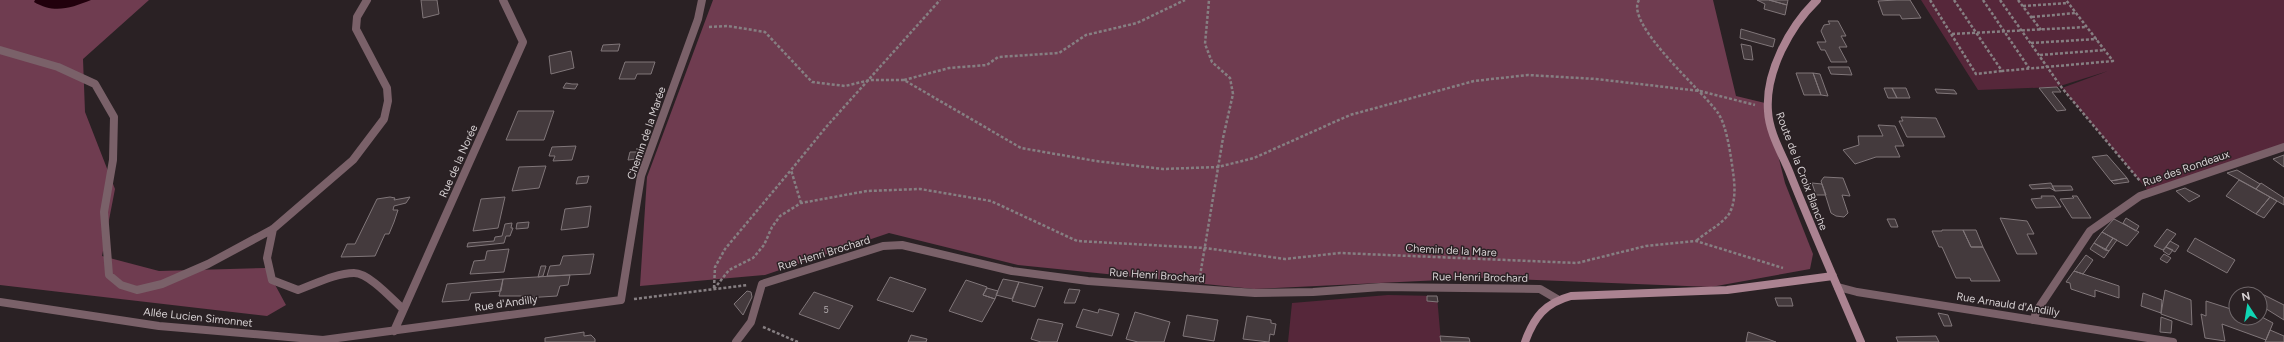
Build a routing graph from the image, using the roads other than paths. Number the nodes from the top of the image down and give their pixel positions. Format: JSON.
{"nodes":[{"id":1,"x":367,"y":0,"type":"edge"},
{"id":2,"x":503,"y":0,"type":"edge"},
{"id":3,"x":702,"y":0,"type":"edge"},
{"id":4,"x":1817,"y":0,"type":"edge"},
{"id":5,"x":0,"y":50,"type":"edge"},
{"id":6,"x":2284,"y":147,"type":"edge"},
{"id":7,"x":273,"y":229,"type":"junction"},
{"id":8,"x":1833,"y":276,"type":"junction"},
{"id":9,"x":1838,"y":287,"type":"junction"},
{"id":10,"x":1557,"y":299,"type":"junction"},
{"id":11,"x":621,"y":300,"type":"joint"},
{"id":12,"x":0,"y":302,"type":"edge"},
{"id":13,"x":403,"y":309,"type":"junction"},
{"id":14,"x":2034,"y":320,"type":"junction"},
{"id":15,"x":394,"y":330,"type":"junction"},
{"id":16,"x":736,"y":342,"type":"edge"},
{"id":17,"x":1525,"y":342,"type":"edge"},
{"id":18,"x":1862,"y":342,"type":"edge"},
{"id":19,"x":2173,"y":342,"type":"edge"}],
"edges":[{"from":1,"to":7,"type":"street"},
{"from":2,"to":13,"type":"street","name":"Rue de la Norée"},
{"from":3,"to":11,"type":"street","name":"Chemin de la Marée"},
{"from":4,"to":8,"type":"main road","name":"Route de la Croix Blanche"},
{"from":5,"to":7,"type":"street"},
{"from":6,"to":14,"type":"street","name":"Rue des Rondeaux"},
{"from":7,"to":13,"type":"street"},
{"from":8,"to":9,"type":"main road","name":"Route de la Croix Blanche"},
{"from":8,"to":10,"type":"main road"},
{"from":9,"to":14,"type":"street","name":"Rue Arnauld d'Andilly"},
{"from":9,"to":18,"type":"main road","name":"Route de la Croix Blanche"},
{"from":10,"to":16,"type":"street","name":"Rue Henri Brochard"},
{"from":10,"to":17,"type":"main road"},
{"from":11,"to":15,"type":"street","name":"Rue d'Andilly"},
{"from":12,"to":15,"type":"street","name":"Allée Lucien Simonnet"},
{"from":13,"to":15,"type":"street","name":"Rue de la Norée"},
{"from":14,"to":19,"type":"street","name":"Rue Arnauld d'Andilly"}]}
